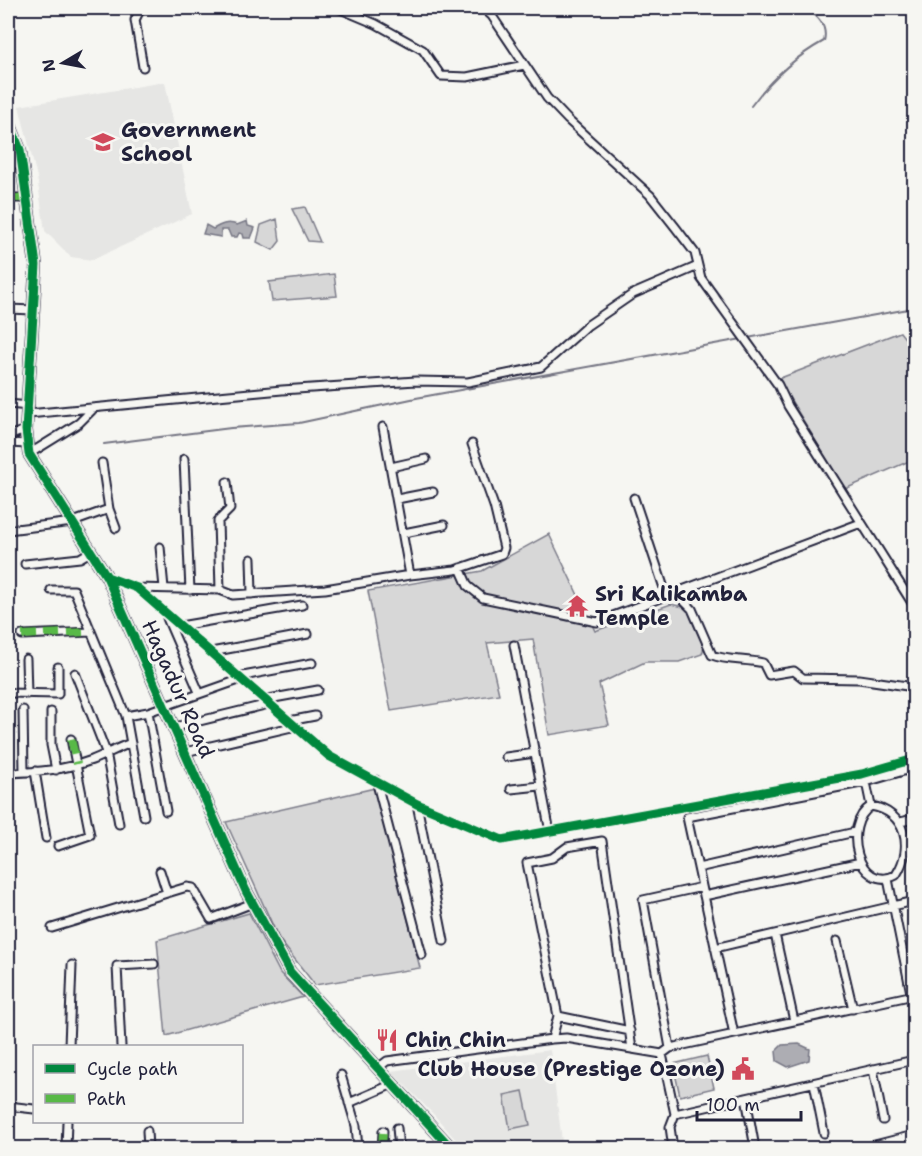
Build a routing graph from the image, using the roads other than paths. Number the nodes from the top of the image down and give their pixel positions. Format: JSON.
{"nodes":[{"id":1,"x":141,"y":8,"type":"edge"},
{"id":2,"x":338,"y":8,"type":"edge"},
{"id":3,"x":483,"y":8,"type":"edge"},
{"id":4,"x":524,"y":65,"type":"junction"},
{"id":5,"x":143,"y":67,"type":"dead end"},
{"id":6,"x":8,"y":120,"type":"edge"},
{"id":7,"x":21,"y":163,"type":"junction"},
{"id":8,"x":8,"y":165,"type":"edge"},
{"id":9,"x":8,"y":198,"type":"edge"},
{"id":10,"x":27,"y":198,"type":"junction"},
{"id":11,"x":698,"y":266,"type":"junction"},
{"id":12,"x":8,"y":309,"type":"edge"},
{"id":13,"x":34,"y":310,"type":"junction"},
{"id":14,"x":8,"y":404,"type":"edge"},
{"id":15,"x":93,"y":409,"type":"junction"},
{"id":16,"x":28,"y":410,"type":"junction"},
{"id":17,"x":383,"y":427,"type":"dead end"},
{"id":18,"x":26,"y":430,"type":"junction"},
{"id":19,"x":8,"y":436,"type":"edge"},
{"id":20,"x":8,"y":443,"type":"edge"},
{"id":21,"x":28,"y":444,"type":"junction"},
{"id":22,"x":472,"y":444,"type":"dead end"},
{"id":23,"x":29,"y":454,"type":"junction"},
{"id":24,"x":184,"y":459,"type":"dead end"},
{"id":25,"x":426,"y":459,"type":"dead end"},
{"id":26,"x":102,"y":463,"type":"dead end"},
{"id":27,"x":391,"y":466,"type":"junction"},
{"id":28,"x":226,"y":482,"type":"dead end"},
{"id":29,"x":433,"y":492,"type":"dead end"},
{"id":30,"x":634,"y":498,"type":"dead end"},
{"id":31,"x":397,"y":499,"type":"junction"},
{"id":32,"x":109,"y":509,"type":"junction"},
{"id":33,"x":73,"y":522,"type":"junction"},
{"id":34,"x":861,"y":523,"type":"junction"},
{"id":35,"x":444,"y":525,"type":"dead end"},
{"id":36,"x":116,"y":528,"type":"dead end"},
{"id":37,"x":8,"y":530,"type":"edge"},
{"id":38,"x":404,"y":533,"type":"junction"},
{"id":39,"x":160,"y":546,"type":"dead end"},
{"id":40,"x":90,"y":552,"type":"junction"},
{"id":41,"x":251,"y":559,"type":"dead end"},
{"id":42,"x":25,"y":564,"type":"dead end"},
{"id":43,"x":460,"y":568,"type":"junction"},
{"id":44,"x":410,"y":575,"type":"junction"},
{"id":45,"x":107,"y":577,"type":"junction"},
{"id":46,"x":137,"y":588,"type":"junction"},
{"id":47,"x":164,"y":588,"type":"junction"},
{"id":48,"x":51,"y":590,"type":"dead end"},
{"id":49,"x":190,"y":590,"type":"junction"},
{"id":50,"x":220,"y":590,"type":"junction"},
{"id":51,"x":676,"y":593,"type":"junction"},
{"id":52,"x":252,"y":594,"type":"junction"},
{"id":53,"x":667,"y":597,"type":"junction"},
{"id":54,"x":302,"y":605,"type":"dead end"},
{"id":55,"x":915,"y":606,"type":"edge"},
{"id":56,"x":166,"y":616,"type":"junction"},
{"id":57,"x":180,"y":626,"type":"junction"},
{"id":58,"x":92,"y":632,"type":"junction"},
{"id":59,"x":308,"y":634,"type":"dead end"},
{"id":60,"x":22,"y":635,"type":"dead end"},
{"id":61,"x":514,"y":645,"type":"dead end"},
{"id":62,"x":211,"y":652,"type":"junction"},
{"id":63,"x":26,"y":659,"type":"dead end"},
{"id":64,"x":312,"y":663,"type":"dead end"},
{"id":65,"x":58,"y":667,"type":"dead end"},
{"id":66,"x":75,"y":673,"type":"dead end"},
{"id":67,"x":239,"y":679,"type":"junction"},
{"id":68,"x":915,"y":687,"type":"edge"},
{"id":69,"x":318,"y":690,"type":"dead end"},
{"id":70,"x":199,"y":692,"type":"junction"},
{"id":71,"x":8,"y":693,"type":"edge"},
{"id":72,"x":27,"y":694,"type":"junction"},
{"id":73,"x":266,"y":702,"type":"junction"},
{"id":74,"x":166,"y":705,"type":"junction"},
{"id":75,"x":23,"y":710,"type":"dead end"},
{"id":76,"x":51,"y":712,"type":"dead end"},
{"id":77,"x":148,"y":712,"type":"junction"},
{"id":78,"x":126,"y":716,"type":"junction"},
{"id":79,"x":315,"y":716,"type":"dead end"},
{"id":80,"x":289,"y":721,"type":"junction"},
{"id":81,"x":296,"y":726,"type":"junction"},
{"id":82,"x":175,"y":727,"type":"junction"},
{"id":83,"x":71,"y":739,"type":"dead end"},
{"id":84,"x":131,"y":743,"type":"junction"},
{"id":85,"x":106,"y":752,"type":"junction"},
{"id":86,"x":186,"y":752,"type":"junction"},
{"id":87,"x":535,"y":753,"type":"junction"},
{"id":88,"x":506,"y":757,"type":"dead end"},
{"id":89,"x":915,"y":759,"type":"edge"},
{"id":90,"x":77,"y":764,"type":"junction"},
{"id":91,"x":915,"y":768,"type":"edge"},
{"id":92,"x":56,"y":770,"type":"junction"},
{"id":93,"x":35,"y":771,"type":"junction"},
{"id":94,"x":24,"y":772,"type":"junction"},
{"id":95,"x":9,"y":773,"type":"edge"},
{"id":96,"x":376,"y":780,"type":"junction"},
{"id":97,"x":866,"y":782,"type":"junction"},
{"id":98,"x":540,"y":786,"type":"junction"},
{"id":99,"x":512,"y":789,"type":"dead end"},
{"id":100,"x":417,"y":804,"type":"junction"},
{"id":101,"x":871,"y":806,"type":"junction"},
{"id":102,"x":166,"y":811,"type":"dead end"},
{"id":103,"x":144,"y":816,"type":"dead end"},
{"id":104,"x":915,"y":819,"type":"edge"},
{"id":105,"x":900,"y":822,"type":"junction"},
{"id":106,"x":119,"y":824,"type":"dead end"},
{"id":107,"x":8,"y":832,"type":"edge"},
{"id":108,"x":550,"y":832,"type":"junction"},
{"id":109,"x":855,"y":832,"type":"junction"},
{"id":110,"x":46,"y":838,"type":"dead end"},
{"id":111,"x":58,"y":846,"type":"dead end"},
{"id":112,"x":915,"y":850,"type":"edge"},
{"id":113,"x":906,"y":852,"type":"junction"},
{"id":114,"x":861,"y":862,"type":"junction"},
{"id":115,"x":698,"y":868,"type":"junction"},
{"id":116,"x":160,"y":872,"type":"dead end"},
{"id":117,"x":888,"y":879,"type":"junction"},
{"id":118,"x":702,"y":886,"type":"junction"},
{"id":119,"x":167,"y":893,"type":"junction"},
{"id":120,"x":704,"y":896,"type":"junction"},
{"id":121,"x":915,"y":901,"type":"edge"},
{"id":122,"x":253,"y":903,"type":"junction"},
{"id":123,"x":893,"y":906,"type":"junction"},
{"id":124,"x":52,"y":928,"type":"dead end"},
{"id":125,"x":775,"y":934,"type":"junction"},
{"id":126,"x":444,"y":941,"type":"dead end"},
{"id":127,"x":837,"y":941,"type":"dead end"},
{"id":128,"x":715,"y":948,"type":"junction"},
{"id":129,"x":422,"y":955,"type":"dead end"},
{"id":130,"x":154,"y":964,"type":"dead end"},
{"id":131,"x":72,"y":965,"type":"dead end"},
{"id":132,"x":913,"y":995,"type":"edge"},
{"id":133,"x":915,"y":1008,"type":"edge"},
{"id":134,"x":853,"y":1009,"type":"junction"},
{"id":135,"x":558,"y":1016,"type":"junction"},
{"id":136,"x":794,"y":1021,"type":"junction"},
{"id":137,"x":630,"y":1031,"type":"junction"},
{"id":138,"x":734,"y":1034,"type":"junction"},
{"id":139,"x":552,"y":1039,"type":"junction"},
{"id":140,"x":69,"y":1045,"type":"edge"},
{"id":141,"x":120,"y":1045,"type":"edge"},
{"id":142,"x":670,"y":1048,"type":"junction"},
{"id":143,"x":632,"y":1049,"type":"junction"},
{"id":144,"x":662,"y":1054,"type":"junction"},
{"id":145,"x":915,"y":1060,"type":"edge"},
{"id":146,"x":378,"y":1068,"type":"junction"},
{"id":147,"x":873,"y":1070,"type":"junction"},
{"id":148,"x":341,"y":1075,"type":"dead end"},
{"id":149,"x":814,"y":1083,"type":"junction"},
{"id":150,"x":393,"y":1084,"type":"junction"},
{"id":151,"x":746,"y":1098,"type":"junction"},
{"id":152,"x":349,"y":1103,"type":"junction"},
{"id":153,"x":8,"y":1106,"type":"edge"},
{"id":154,"x":33,"y":1109,"type":"edge"},
{"id":155,"x":675,"y":1114,"type":"junction"},
{"id":156,"x":883,"y":1120,"type":"dead end"},
{"id":157,"x":67,"y":1123,"type":"edge"},
{"id":158,"x":398,"y":1128,"type":"dead end"},
{"id":159,"x":147,"y":1131,"type":"dead end"},
{"id":160,"x":382,"y":1131,"type":"dead end"},
{"id":161,"x":824,"y":1133,"type":"dead end"},
{"id":162,"x":915,"y":1135,"type":"edge"},
{"id":163,"x":66,"y":1149,"type":"edge"},
{"id":164,"x":148,"y":1149,"type":"edge"},
{"id":165,"x":358,"y":1149,"type":"edge"},
{"id":166,"x":382,"y":1149,"type":"edge"},
{"id":167,"x":399,"y":1149,"type":"edge"},
{"id":168,"x":451,"y":1149,"type":"edge"},
{"id":169,"x":673,"y":1149,"type":"edge"},
{"id":170,"x":755,"y":1149,"type":"edge"},
{"id":171,"x":863,"y":1149,"type":"edge"}],
"edges":[{"from":1,"to":5,"type":"street"},
{"from":2,"to":4,"type":"street"},
{"from":3,"to":4,"type":"street"},
{"from":4,"to":11,"type":"street"},
{"from":6,"to":7,"type":"street","name":"Hagadur Road"},
{"from":7,"to":8,"type":"street"},
{"from":7,"to":10,"type":"street","name":"Hagadur Road"},
{"from":9,"to":10,"type":"street"},
{"from":10,"to":13,"type":"street","name":"Hagadur Road"},
{"from":11,"to":15,"type":"street"},
{"from":11,"to":34,"type":"street"},
{"from":12,"to":13,"type":"street"},
{"from":13,"to":16,"type":"street","name":"Hagadur Road"},
{"from":14,"to":16,"type":"street"},
{"from":15,"to":16,"type":"street"},
{"from":15,"to":23,"type":"street"},
{"from":16,"to":18,"type":"street","name":"Hagadur Road"},
{"from":17,"to":27,"type":"street"},
{"from":18,"to":19,"type":"street"},
{"from":18,"to":21,"type":"street","name":"Hagadur Road"},
{"from":20,"to":21,"type":"street"},
{"from":21,"to":23,"type":"street","name":"Hagadur Road"},
{"from":22,"to":43,"type":"street"},
{"from":23,"to":33,"type":"street","name":"Hagadur Road"},
{"from":24,"to":49,"type":"street"},
{"from":25,"to":27,"type":"street"},
{"from":26,"to":32,"type":"street"},
{"from":27,"to":31,"type":"street"},
{"from":28,"to":50,"type":"street"},
{"from":29,"to":31,"type":"street"},
{"from":30,"to":53,"type":"street"},
{"from":31,"to":38,"type":"street"},
{"from":32,"to":33,"type":"street"},
{"from":32,"to":36,"type":"street"},
{"from":33,"to":37,"type":"street"},
{"from":33,"to":40,"type":"street","name":"Hagadur Road"},
{"from":34,"to":51,"type":"street"},
{"from":34,"to":55,"type":"street"},
{"from":35,"to":38,"type":"street"},
{"from":38,"to":44,"type":"street"},
{"from":39,"to":47,"type":"street"},
{"from":40,"to":42,"type":"street"},
{"from":40,"to":45,"type":"street","name":"Hagadur Road"},
{"from":41,"to":52,"type":"street"},
{"from":43,"to":44,"type":"street"},
{"from":43,"to":53,"type":"street"},
{"from":44,"to":52,"type":"street"},
{"from":45,"to":46,"type":"street"},
{"from":45,"to":74,"type":"street","name":"Hagadur Road"},
{"from":46,"to":47,"type":"street"},
{"from":46,"to":56,"type":"street"},
{"from":47,"to":49,"type":"street"},
{"from":48,"to":58,"type":"street"},
{"from":49,"to":50,"type":"street"},
{"from":50,"to":52,"type":"street"},
{"from":51,"to":53,"type":"street"},
{"from":51,"to":68,"type":"street"},
{"from":54,"to":57,"type":"street"},
{"from":56,"to":57,"type":"street"},
{"from":56,"to":70,"type":"street"},
{"from":57,"to":62,"type":"street"},
{"from":58,"to":60,"type":"street"},
{"from":58,"to":78,"type":"street"},
{"from":59,"to":62,"type":"street"},
{"from":61,"to":87,"type":"street"},
{"from":62,"to":67,"type":"street"},
{"from":63,"to":72,"type":"street"},
{"from":64,"to":67,"type":"street"},
{"from":65,"to":72,"type":"street"},
{"from":66,"to":85,"type":"street"},
{"from":67,"to":70,"type":"street"},
{"from":67,"to":73,"type":"street"},
{"from":69,"to":73,"type":"street"},
{"from":70,"to":74,"type":"street"},
{"from":71,"to":72,"type":"street"},
{"from":73,"to":80,"type":"street"},
{"from":73,"to":82,"type":"street"},
{"from":74,"to":77,"type":"street"},
{"from":74,"to":82,"type":"street","name":"Hagadur Road"},
{"from":75,"to":94,"type":"street"},
{"from":76,"to":92,"type":"street"},
{"from":77,"to":78,"type":"street"},
{"from":77,"to":102,"type":"street"},
{"from":78,"to":84,"type":"street"},
{"from":79,"to":80,"type":"street"},
{"from":80,"to":81,"type":"street"},
{"from":81,"to":86,"type":"street"},
{"from":81,"to":96,"type":"street"},
{"from":82,"to":86,"type":"street","name":"Hagadur Road"},
{"from":83,"to":90,"type":"street"},
{"from":84,"to":85,"type":"street"},
{"from":84,"to":103,"type":"street"},
{"from":85,"to":90,"type":"street"},
{"from":85,"to":106,"type":"street"},
{"from":86,"to":122,"type":"street","name":"Hagadur Road"},
{"from":87,"to":88,"type":"street"},
{"from":87,"to":98,"type":"street"},
{"from":89,"to":108,"type":"street"},
{"from":90,"to":92,"type":"street"},
{"from":90,"to":111,"type":"street"},
{"from":91,"to":97,"type":"street"},
{"from":92,"to":93,"type":"street"},
{"from":93,"to":94,"type":"street"},
{"from":93,"to":110,"type":"street"},
{"from":94,"to":95,"type":"street"},
{"from":95,"to":107,"type":"street"},
{"from":96,"to":100,"type":"street"},
{"from":96,"to":129,"type":"street"},
{"from":97,"to":101,"type":"street"},
{"from":97,"to":115,"type":"street"},
{"from":98,"to":99,"type":"street"},
{"from":98,"to":108,"type":"street"},
{"from":100,"to":108,"type":"street"},
{"from":100,"to":126,"type":"street"},
{"from":101,"to":105,"type":"street"},
{"from":101,"to":109,"type":"street"},
{"from":104,"to":105,"type":"street"},
{"from":105,"to":113,"type":"street"},
{"from":109,"to":114,"type":"street"},
{"from":109,"to":115,"type":"street"},
{"from":112,"to":113,"type":"street"},
{"from":113,"to":117,"type":"street"},
{"from":114,"to":117,"type":"street"},
{"from":114,"to":120,"type":"street"},
{"from":115,"to":118,"type":"street"},
{"from":116,"to":119,"type":"street"},
{"from":117,"to":123,"type":"street"},
{"from":118,"to":120,"type":"street"},
{"from":118,"to":142,"type":"street"},
{"from":119,"to":122,"type":"street"},
{"from":119,"to":124,"type":"street"},
{"from":120,"to":128,"type":"street"},
{"from":121,"to":123,"type":"street"},
{"from":122,"to":146,"type":"street","name":"Hagadur Road"},
{"from":123,"to":125,"type":"street"},
{"from":123,"to":132,"type":"street"},
{"from":125,"to":128,"type":"street"},
{"from":125,"to":136,"type":"street"},
{"from":127,"to":134,"type":"street"},
{"from":128,"to":138,"type":"street"},
{"from":130,"to":141,"type":"street"},
{"from":131,"to":140,"type":"street"},
{"from":132,"to":133,"type":"street"},
{"from":132,"to":134,"type":"street"},
{"from":134,"to":136,"type":"street"},
{"from":135,"to":137,"type":"street"},
{"from":135,"to":137,"type":"street"},
{"from":135,"to":139,"type":"street"},
{"from":136,"to":138,"type":"street"},
{"from":137,"to":143,"type":"street"},
{"from":138,"to":142,"type":"street"},
{"from":139,"to":143,"type":"street"},
{"from":139,"to":146,"type":"street"},
{"from":142,"to":144,"type":"street"},
{"from":143,"to":144,"type":"street"},
{"from":144,"to":155,"type":"street"},
{"from":145,"to":147,"type":"street"},
{"from":146,"to":150,"type":"street","name":"Hagadur Road"},
{"from":147,"to":149,"type":"street"},
{"from":147,"to":156,"type":"street"},
{"from":148,"to":152,"type":"street"},
{"from":149,"to":151,"type":"street"},
{"from":149,"to":161,"type":"street"},
{"from":150,"to":152,"type":"street"},
{"from":150,"to":168,"type":"street","name":"Hagadur Road"},
{"from":151,"to":155,"type":"street"},
{"from":151,"to":170,"type":"street"},
{"from":152,"to":165,"type":"street"},
{"from":153,"to":154,"type":"street"},
{"from":155,"to":169,"type":"street"},
{"from":157,"to":163,"type":"street"},
{"from":158,"to":167,"type":"street"},
{"from":159,"to":164,"type":"street"},
{"from":160,"to":166,"type":"street"},
{"from":162,"to":171,"type":"street"}]}
